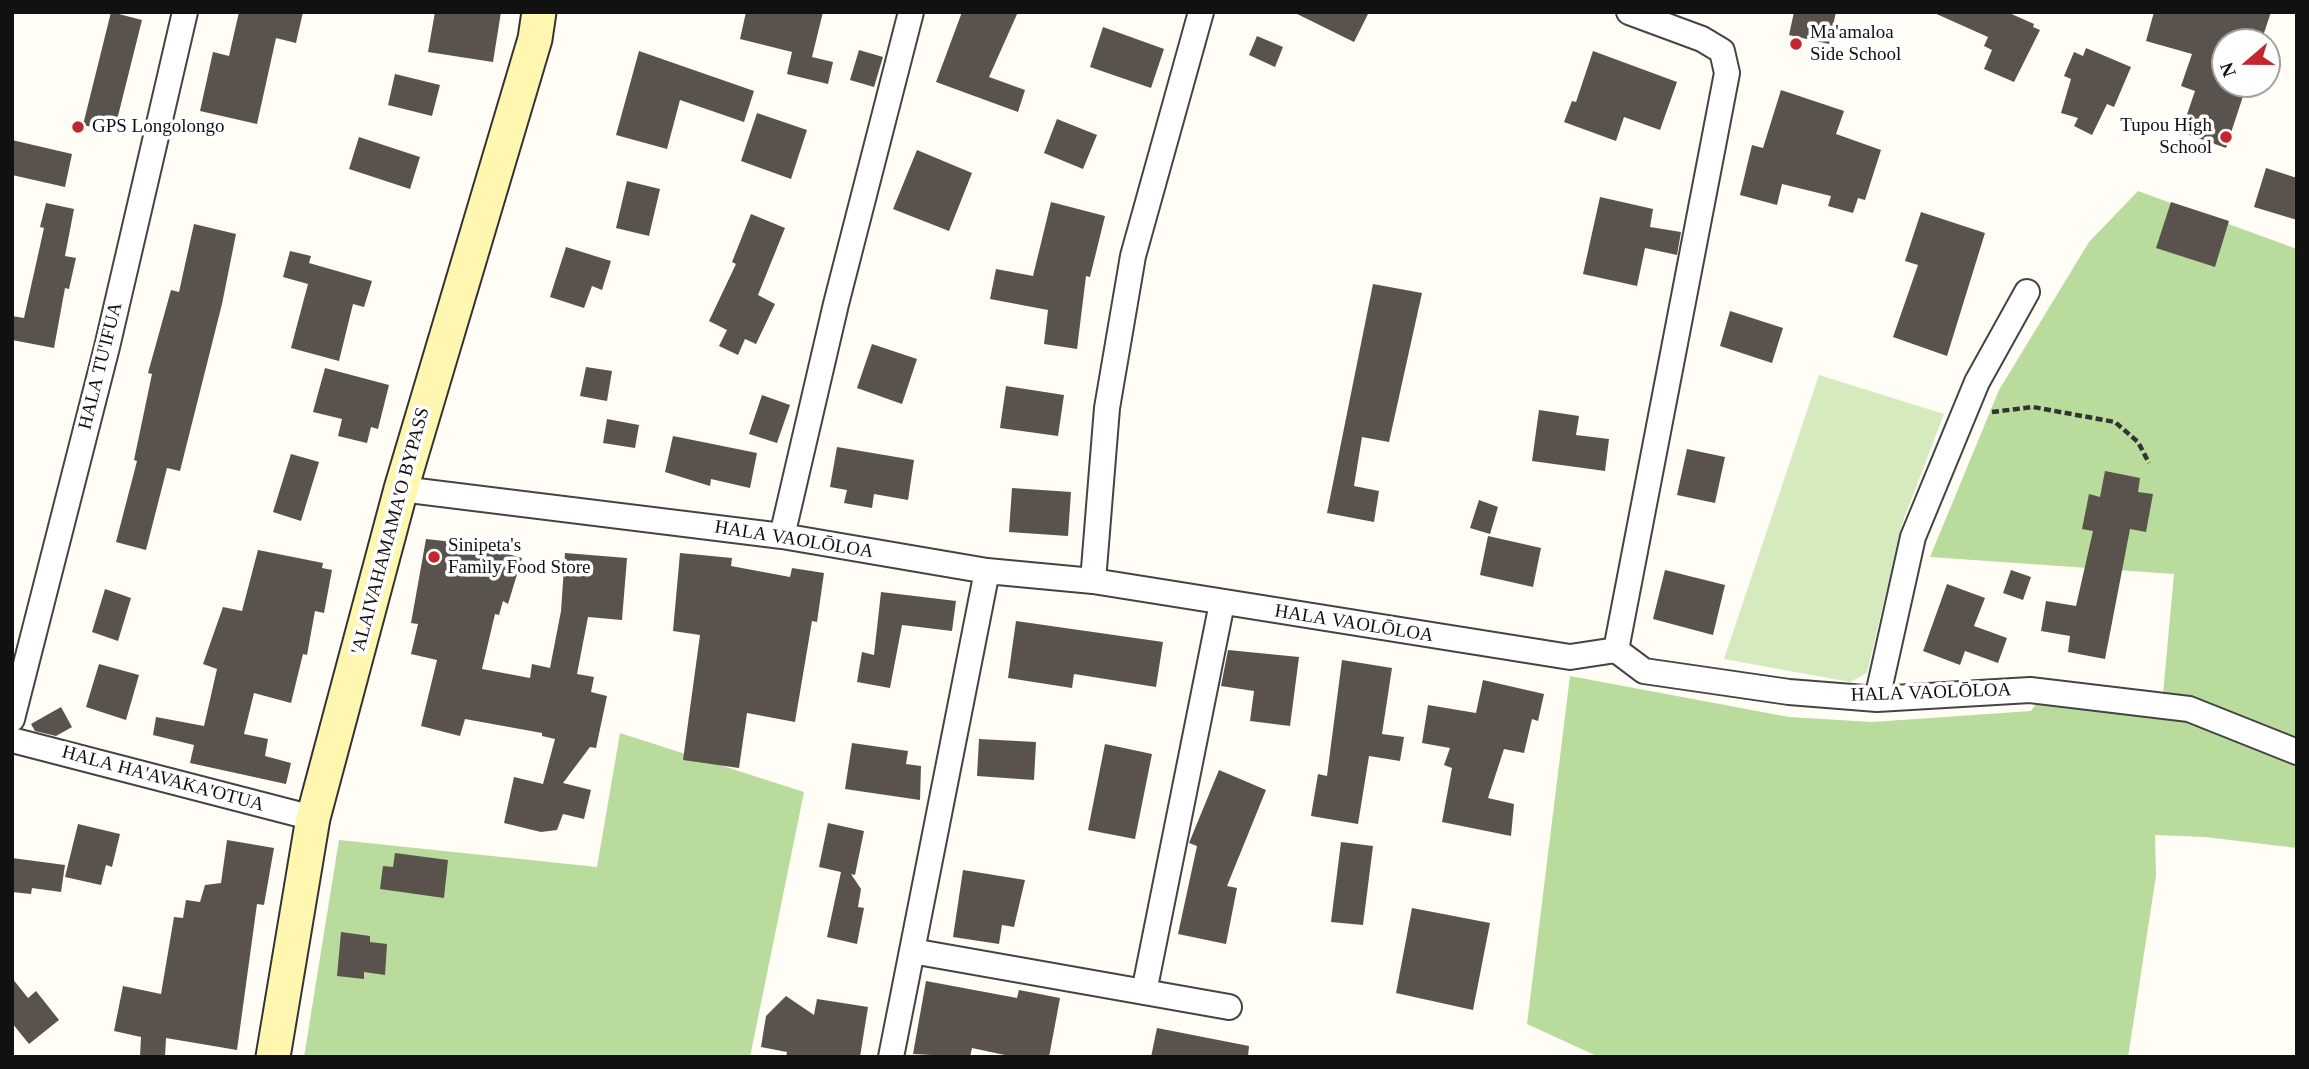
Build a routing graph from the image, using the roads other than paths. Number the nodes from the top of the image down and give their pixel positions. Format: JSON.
{"nodes":[{"id":1,"x":186,"y":12,"type":"edge"},
{"id":2,"x":539,"y":12,"type":"edge"},
{"id":3,"x":911,"y":12,"type":"edge"},
{"id":4,"x":1201,"y":12,"type":"edge"},
{"id":5,"x":1629,"y":12,"type":"edge"},
{"id":6,"x":2027,"y":292,"type":"dead end"},
{"id":7,"x":401,"y":488,"type":"junction"},
{"id":8,"x":782,"y":536,"type":"junction"},
{"id":9,"x":987,"y":571,"type":"junction"},
{"id":10,"x":1093,"y":581,"type":"junction"},
{"id":11,"x":1222,"y":603,"type":"junction"},
{"id":12,"x":1616,"y":650,"type":"junction"},
{"id":13,"x":1877,"y":699,"type":"junction"},
{"id":14,"x":12,"y":719,"type":"edge"},
{"id":15,"x":12,"y":740,"type":"edge"},
{"id":16,"x":2297,"y":752,"type":"edge"},
{"id":17,"x":313,"y":818,"type":"junction"},
{"id":18,"x":912,"y":951,"type":"junction"},
{"id":19,"x":1144,"y":992,"type":"junction"},
{"id":20,"x":1229,"y":1007,"type":"dead end"},
{"id":21,"x":273,"y":1057,"type":"edge"},
{"id":22,"x":891,"y":1057,"type":"edge"}],
"edges":[{"from":1,"to":14,"type":"street","name":"HALA TU'IFUA"},
{"from":2,"to":7,"type":"main road","name":"'ALAIVAHAMAMA'O BYPASS"},
{"from":3,"to":8,"type":"street"},
{"from":4,"to":10,"type":"street"},
{"from":5,"to":12,"type":"street"},
{"from":6,"to":13,"type":"street"},
{"from":7,"to":8,"type":"street","name":"HALA VAOLŌLOA"},
{"from":7,"to":17,"type":"main road","name":"'ALAIVAHAMAMA'O BYPASS"},
{"from":8,"to":9,"type":"street","name":"HALA VAOLŌLOA"},
{"from":9,"to":10,"type":"street","name":"HALA VAOLŌLOA"},
{"from":9,"to":18,"type":"street"},
{"from":10,"to":11,"type":"street","name":"HALA VAOLŌLOA"},
{"from":11,"to":12,"type":"street","name":"HALA VAOLŌLOA"},
{"from":11,"to":19,"type":"street"},
{"from":12,"to":13,"type":"street","name":"HALA VAOLŌLOA"},
{"from":13,"to":16,"type":"street","name":"HALA VAOLŌLOA"},
{"from":15,"to":17,"type":"street","name":"HALA HA'AVAKA'OTUA"},
{"from":17,"to":21,"type":"main road","name":"'ALAIVAHAMAMA'O BYPASS"},
{"from":18,"to":19,"type":"street"},
{"from":18,"to":22,"type":"street"},
{"from":19,"to":20,"type":"street"}]}
